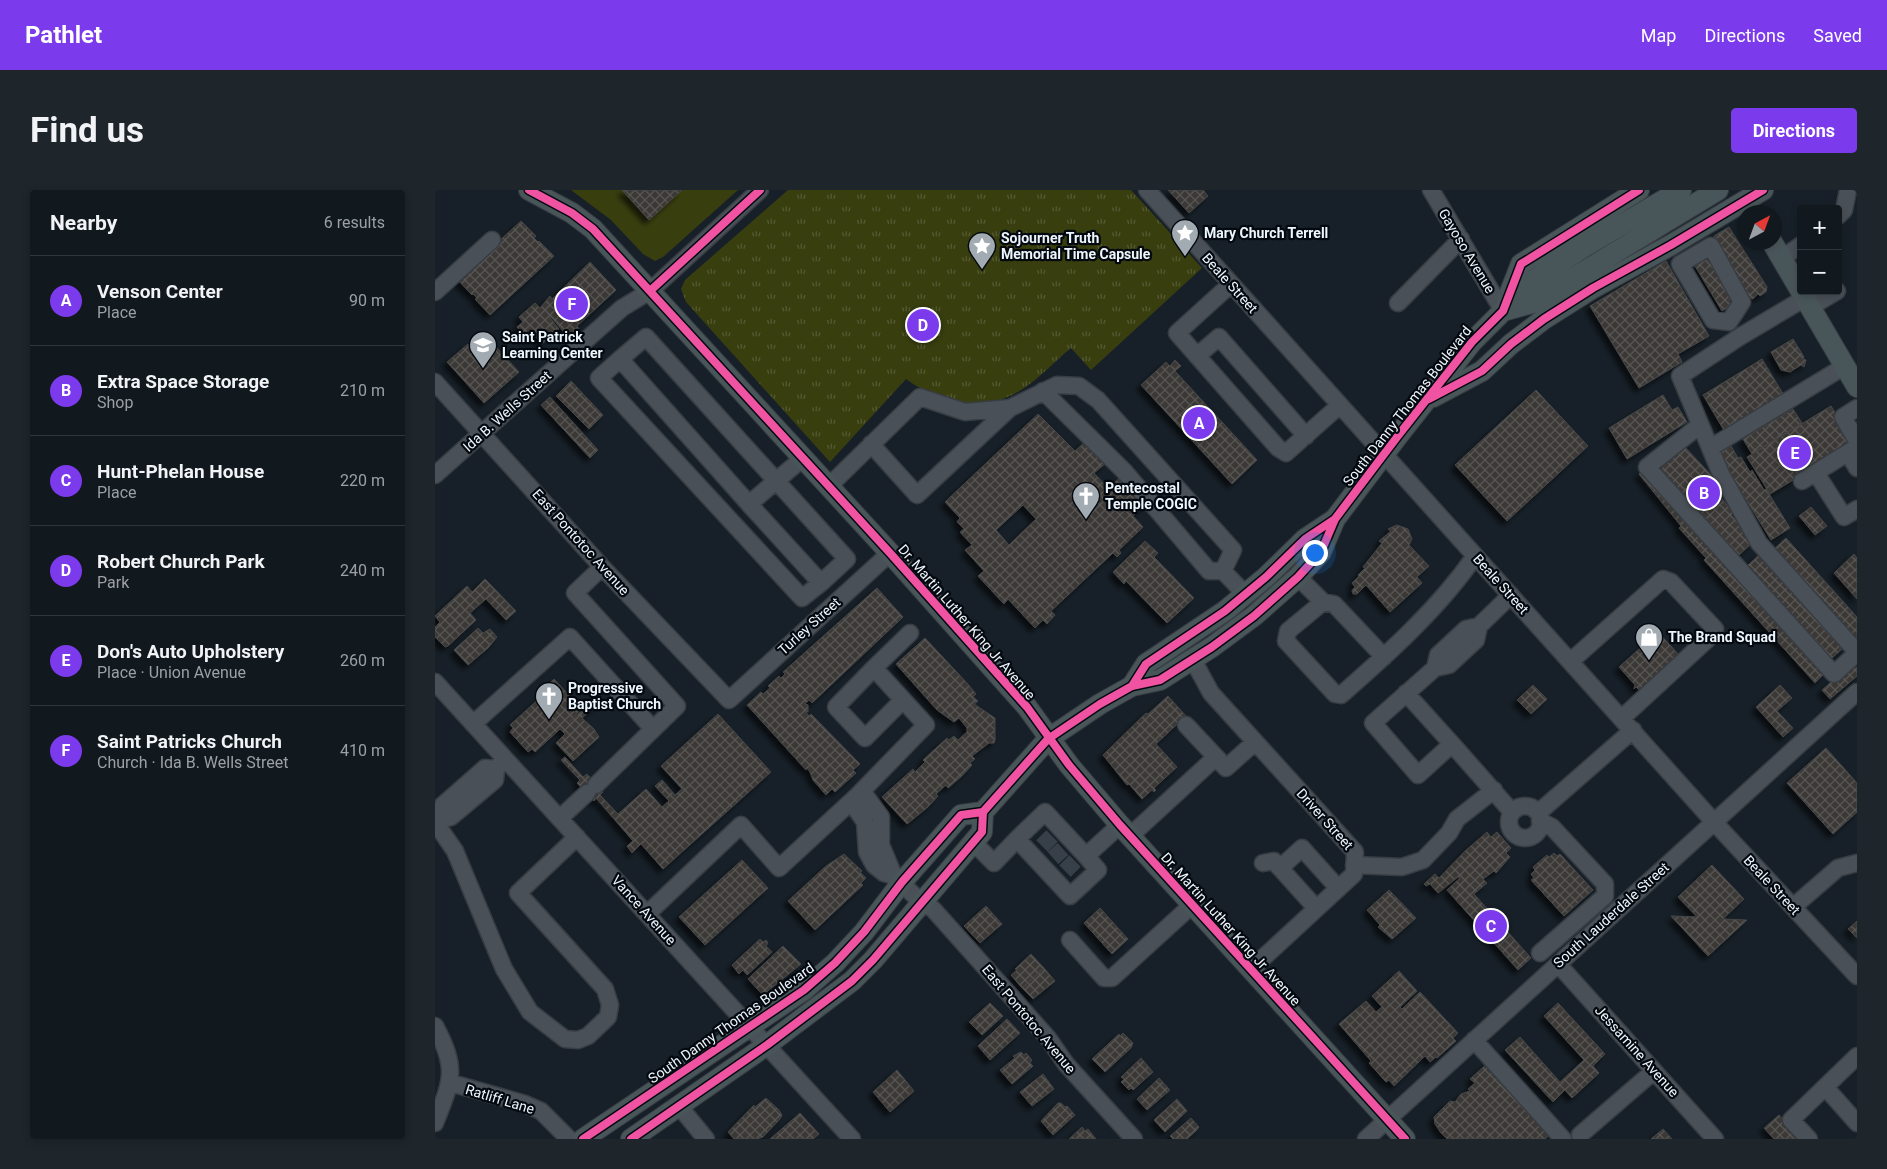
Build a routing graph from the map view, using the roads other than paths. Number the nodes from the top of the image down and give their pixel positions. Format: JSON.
{"nodes":[{"id":1,"x":529,"y":190,"type":"edge"},
{"id":2,"x":760,"y":190,"type":"edge"},
{"id":3,"x":1147,"y":190,"type":"edge"},
{"id":4,"x":1431,"y":190,"type":"edge"},
{"id":5,"x":1639,"y":190,"type":"edge"},
{"id":6,"x":1681,"y":190,"type":"edge"},
{"id":7,"x":1718,"y":190,"type":"edge"},
{"id":8,"x":1763,"y":190,"type":"edge"},
{"id":9,"x":1848,"y":190,"type":"edge"},
{"id":10,"x":1745,"y":199,"type":"edge"},
{"id":11,"x":1842,"y":212,"type":"edge"},
{"id":12,"x":1461,"y":239,"type":"junction"},
{"id":13,"x":492,"y":240,"type":"dead end"},
{"id":14,"x":1797,"y":246,"type":"edge"},
{"id":15,"x":1777,"y":251,"type":"edge"},
{"id":16,"x":1231,"y":284,"type":"junction"},
{"id":17,"x":650,"y":291,"type":"junction"},
{"id":18,"x":435,"y":292,"type":"edge"},
{"id":19,"x":1825,"y":295,"type":"edge"},
{"id":20,"x":1807,"y":302,"type":"junction"},
{"id":21,"x":1398,"y":303,"type":"dead end"},
{"id":22,"x":1503,"y":312,"type":"junction"},
{"id":23,"x":1729,"y":322,"type":"junction"},
{"id":24,"x":1738,"y":337,"type":"junction"},
{"id":25,"x":1197,"y":356,"type":"junction"},
{"id":26,"x":620,"y":360,"type":"junction"},
{"id":27,"x":1845,"y":366,"type":"junction"},
{"id":28,"x":435,"y":382,"type":"edge"},
{"id":29,"x":1857,"y":386,"type":"edge"},
{"id":30,"x":1043,"y":392,"type":"junction"},
{"id":31,"x":1425,"y":401,"type":"junction"},
{"id":32,"x":1340,"y":405,"type":"junction"},
{"id":33,"x":1010,"y":408,"type":"junction"},
{"id":34,"x":1857,"y":408,"type":"edge"},
{"id":35,"x":1700,"y":425,"type":"junction"},
{"id":36,"x":482,"y":433,"type":"junction"},
{"id":37,"x":1306,"y":436,"type":"junction"},
{"id":38,"x":871,"y":444,"type":"junction"},
{"id":39,"x":1854,"y":447,"type":"edge"},
{"id":40,"x":1710,"y":448,"type":"junction"},
{"id":41,"x":1384,"y":454,"type":"junction"},
{"id":42,"x":803,"y":458,"type":"junction"},
{"id":43,"x":1857,"y":468,"type":"edge"},
{"id":44,"x":1816,"y":472,"type":"junction"},
{"id":45,"x":435,"y":475,"type":"edge"},
{"id":46,"x":1802,"y":481,"type":"dead end"},
{"id":47,"x":774,"y":482,"type":"junction"},
{"id":48,"x":829,"y":486,"type":"junction"},
{"id":49,"x":749,"y":504,"type":"junction"},
{"id":50,"x":1857,"y":508,"type":"edge"},
{"id":51,"x":1335,"y":519,"type":"junction"},
{"id":52,"x":890,"y":553,"type":"junction"},
{"id":53,"x":1475,"y":556,"type":"junction"},
{"id":54,"x":602,"y":567,"type":"junction"},
{"id":55,"x":1223,"y":571,"type":"junction"},
{"id":56,"x":1297,"y":578,"type":"junction"},
{"id":57,"x":821,"y":582,"type":"junction"},
{"id":58,"x":1246,"y":595,"type":"junction"},
{"id":59,"x":1511,"y":595,"type":"junction"},
{"id":60,"x":1323,"y":602,"type":"junction"},
{"id":61,"x":910,"y":633,"type":"dead end"},
{"id":62,"x":1857,"y":653,"type":"edge"},
{"id":63,"x":1384,"y":657,"type":"junction"},
{"id":64,"x":1193,"y":660,"type":"junction"},
{"id":65,"x":1571,"y":661,"type":"junction"},
{"id":66,"x":874,"y":668,"type":"junction"},
{"id":67,"x":435,"y":682,"type":"edge"},
{"id":68,"x":1132,"y":686,"type":"junction"},
{"id":69,"x":1406,"y":692,"type":"junction"},
{"id":70,"x":1857,"y":692,"type":"edge"},
{"id":71,"x":729,"y":700,"type":"joint"},
{"id":72,"x":903,"y":700,"type":"junction"},
{"id":73,"x":1622,"y":718,"type":"junction"},
{"id":74,"x":473,"y":724,"type":"junction"},
{"id":75,"x":1186,"y":725,"type":"dead end"},
{"id":76,"x":653,"y":729,"type":"junction"},
{"id":77,"x":1633,"y":730,"type":"junction"},
{"id":78,"x":1048,"y":739,"type":"junction"},
{"id":79,"x":1255,"y":742,"type":"junction"},
{"id":80,"x":1452,"y":744,"type":"junction"},
{"id":81,"x":1216,"y":757,"type":"junction"},
{"id":82,"x":501,"y":764,"type":"junction"},
{"id":83,"x":1494,"y":790,"type":"junction"},
{"id":84,"x":856,"y":796,"type":"junction"},
{"id":85,"x":983,"y":812,"type":"junction"},
{"id":86,"x":1513,"y":812,"type":"junction"},
{"id":87,"x":1539,"y":817,"type":"junction"},
{"id":88,"x":559,"y":818,"type":"junction"},
{"id":89,"x":437,"y":820,"type":"edge"},
{"id":90,"x":1714,"y":822,"type":"junction"},
{"id":91,"x":1125,"y":830,"type":"junction"},
{"id":92,"x":577,"y":837,"type":"junction"},
{"id":93,"x":1017,"y":839,"type":"junction"},
{"id":94,"x":1046,"y":841,"type":"junction"},
{"id":95,"x":973,"y":842,"type":"junction"},
{"id":96,"x":1058,"y":854,"type":"junction"},
{"id":97,"x":1263,"y":863,"type":"dead end"},
{"id":98,"x":1073,"y":864,"type":"junction"},
{"id":99,"x":1857,"y":864,"type":"edge"},
{"id":100,"x":1354,"y":865,"type":"junction"},
{"id":101,"x":1280,"y":868,"type":"junction"},
{"id":102,"x":898,"y":879,"type":"junction"},
{"id":103,"x":1338,"y":888,"type":"junction"},
{"id":104,"x":922,"y":902,"type":"junction"},
{"id":105,"x":1192,"y":905,"type":"junction"},
{"id":106,"x":1793,"y":907,"type":"junction"},
{"id":107,"x":1316,"y":908,"type":"junction"},
{"id":108,"x":647,"y":914,"type":"junction"},
{"id":109,"x":1070,"y":940,"type":"dead end"},
{"id":110,"x":1540,"y":954,"type":"dead end"},
{"id":111,"x":1559,"y":964,"type":"junction"},
{"id":112,"x":1250,"y":970,"type":"junction"},
{"id":113,"x":1857,"y":976,"type":"edge"},
{"id":114,"x":435,"y":1026,"type":"edge"},
{"id":115,"x":750,"y":1027,"type":"junction"},
{"id":116,"x":1474,"y":1040,"type":"junction"},
{"id":117,"x":767,"y":1045,"type":"junction"},
{"id":118,"x":1857,"y":1056,"type":"edge"},
{"id":119,"x":1654,"y":1071,"type":"junction"},
{"id":120,"x":451,"y":1083,"type":"junction"},
{"id":121,"x":1825,"y":1087,"type":"junction"},
{"id":122,"x":679,"y":1106,"type":"junction"},
{"id":123,"x":1387,"y":1120,"type":"junction"},
{"id":124,"x":435,"y":1123,"type":"edge"},
{"id":125,"x":1857,"y":1123,"type":"edge"},
{"id":126,"x":1580,"y":1135,"type":"dead end"},
{"id":127,"x":569,"y":1139,"type":"edge"},
{"id":128,"x":583,"y":1139,"type":"edge"},
{"id":129,"x":631,"y":1139,"type":"edge"},
{"id":130,"x":705,"y":1139,"type":"edge"},
{"id":131,"x":852,"y":1139,"type":"edge"},
{"id":132,"x":1134,"y":1139,"type":"edge"},
{"id":133,"x":1366,"y":1139,"type":"edge"},
{"id":134,"x":1405,"y":1139,"type":"edge"},
{"id":135,"x":1563,"y":1139,"type":"edge"},
{"id":136,"x":1715,"y":1139,"type":"edge"},
{"id":137,"x":1809,"y":1139,"type":"edge"}],
"edges":[{"from":1,"to":17,"type":"main road","name":"Dr. Martin Luther King Jr Avenue"},
{"from":2,"to":17,"type":"street","name":"Ida B. Wells Street"},
{"from":3,"to":16,"type":"street","name":"Beale Street"},
{"from":4,"to":12,"type":"street","name":"Gayoso Avenue"},
{"from":5,"to":22,"type":"main road"},
{"from":6,"to":22,"type":"main road"},
{"from":7,"to":22,"type":"main road","name":"South Danny Thomas Boulevard"},
{"from":8,"to":10,"type":"main road"},
{"from":9,"to":11,"type":"street"},
{"from":10,"to":31,"type":"main road"},
{"from":12,"to":21,"type":"street"},
{"from":12,"to":22,"type":"street","name":"Gayoso Avenue"},
{"from":13,"to":18,"type":"street"},
{"from":14,"to":15,"type":"street"},
{"from":15,"to":20,"type":"main road"},
{"from":16,"to":25,"type":"street"},
{"from":16,"to":32,"type":"street","name":"Beale Street"},
{"from":17,"to":36,"type":"street","name":"Ida B. Wells Street"},
{"from":17,"to":42,"type":"main road","name":"Dr. Martin Luther King Jr Avenue"},
{"from":19,"to":20,"type":"street"},
{"from":20,"to":24,"type":"street"},
{"from":20,"to":27,"type":"main road"},
{"from":22,"to":31,"type":"main road","name":"South Danny Thomas Boulevard"},
{"from":23,"to":23,"type":"street"},
{"from":23,"to":24,"type":"street"},
{"from":24,"to":35,"type":"street"},
{"from":25,"to":37,"type":"street"},
{"from":25,"to":37,"type":"street"},
{"from":26,"to":47,"type":"street"},
{"from":26,"to":49,"type":"street"},
{"from":26,"to":57,"type":"street"},
{"from":27,"to":29,"type":"main road"},
{"from":27,"to":40,"type":"street"},
{"from":28,"to":36,"type":"street","name":"East Pontotoc Avenue"},
{"from":30,"to":33,"type":"street"},
{"from":30,"to":55,"type":"street"},
{"from":30,"to":55,"type":"street"},
{"from":31,"to":41,"type":"main road","name":"South Danny Thomas Boulevard"},
{"from":32,"to":37,"type":"street"},
{"from":32,"to":41,"type":"street","name":"Beale Street"},
{"from":33,"to":38,"type":"street"},
{"from":33,"to":38,"type":"street"},
{"from":34,"to":39,"type":"street"},
{"from":35,"to":40,"type":"street"},
{"from":35,"to":62,"type":"street"},
{"from":36,"to":45,"type":"street","name":"Ida B. Wells Street"},
{"from":36,"to":54,"type":"street","name":"East Pontotoc Avenue"},
{"from":38,"to":48,"type":"street"},
{"from":39,"to":43,"type":"street"},
{"from":39,"to":44,"type":"street"},
{"from":40,"to":62,"type":"street"},
{"from":41,"to":51,"type":"main road","name":"South Danny Thomas Boulevard"},
{"from":41,"to":53,"type":"street","name":"Beale Street"},
{"from":42,"to":47,"type":"street"},
{"from":42,"to":48,"type":"main road","name":"Dr. Martin Luther King Jr Avenue"},
{"from":44,"to":46,"type":"street"},
{"from":44,"to":50,"type":"street"},
{"from":47,"to":49,"type":"street"},
{"from":47,"to":57,"type":"street"},
{"from":48,"to":52,"type":"main road","name":"Dr. Martin Luther King Jr Avenue"},
{"from":49,"to":57,"type":"street"},
{"from":51,"to":56,"type":"main road","name":"South Danny Thomas Boulevard"},
{"from":51,"to":58,"type":"main road","name":"South Danny Thomas Boulevard"},
{"from":52,"to":71,"type":"street","name":"Turley Street"},
{"from":52,"to":78,"type":"main road","name":"Dr. Martin Luther King Jr Avenue"},
{"from":53,"to":59,"type":"street","name":"Beale Street"},
{"from":53,"to":63,"type":"street"},
{"from":54,"to":71,"type":"street","name":"East Pontotoc Avenue"},
{"from":54,"to":76,"type":"street"},
{"from":55,"to":58,"type":"street"},
{"from":56,"to":60,"type":"street"},
{"from":56,"to":64,"type":"main road","name":"South Danny Thomas Boulevard"},
{"from":58,"to":68,"type":"main road","name":"South Danny Thomas Boulevard"},
{"from":59,"to":65,"type":"street","name":"Beale Street"},
{"from":59,"to":69,"type":"street"},
{"from":60,"to":63,"type":"street"},
{"from":60,"to":63,"type":"street"},
{"from":61,"to":66,"type":"street"},
{"from":64,"to":68,"type":"main road","name":"South Danny Thomas Boulevard"},
{"from":64,"to":79,"type":"street","name":"Driver Street"},
{"from":65,"to":73,"type":"street","name":"Beale Street"},
{"from":65,"to":73,"type":"street"},
{"from":66,"to":72,"type":"street"},
{"from":66,"to":72,"type":"street"},
{"from":67,"to":74,"type":"street","name":"Vance Avenue"},
{"from":68,"to":78,"type":"main road","name":"South Danny Thomas Boulevard"},
{"from":69,"to":80,"type":"street"},
{"from":69,"to":80,"type":"street"},
{"from":70,"to":90,"type":"street","name":"South Lauderdale Street"},
{"from":72,"to":84,"type":"street"},
{"from":73,"to":77,"type":"street","name":"Beale Street"},
{"from":74,"to":76,"type":"street"},
{"from":74,"to":82,"type":"street","name":"Vance Avenue"},
{"from":75,"to":81,"type":"street"},
{"from":76,"to":88,"type":"street"},
{"from":77,"to":87,"type":"street"},
{"from":77,"to":90,"type":"street","name":"Beale Street"},
{"from":78,"to":85,"type":"main road","name":"South Danny Thomas Boulevard"},
{"from":78,"to":91,"type":"main road","name":"Dr. Martin Luther King Jr Avenue"},
{"from":79,"to":81,"type":"street"},
{"from":79,"to":100,"type":"street","name":"Driver Street"},
{"from":80,"to":83,"type":"street"},
{"from":81,"to":91,"type":"street"},
{"from":82,"to":88,"type":"street","name":"Vance Avenue"},
{"from":82,"to":89,"type":"street"},
{"from":83,"to":86,"type":"street"},
{"from":83,"to":100,"type":"street"},
{"from":84,"to":102,"type":"street","name":"East Pontotoc Avenue"},
{"from":84,"to":108,"type":"street"},
{"from":85,"to":95,"type":"main road"},
{"from":85,"to":102,"type":"main road","name":"South Danny Thomas Boulevard"},
{"from":86,"to":87,"type":"street"},
{"from":86,"to":87,"type":"street"},
{"from":87,"to":110,"type":"street"},
{"from":88,"to":92,"type":"street","name":"Vance Avenue"},
{"from":89,"to":92,"type":"street"},
{"from":90,"to":106,"type":"street","name":"Beale Street"},
{"from":90,"to":111,"type":"street","name":"South Lauderdale Street"},
{"from":91,"to":98,"type":"street"},
{"from":91,"to":105,"type":"main road","name":"Dr. Martin Luther King Jr Avenue"},
{"from":92,"to":108,"type":"street","name":"Vance Avenue"},
{"from":93,"to":94,"type":"street"},
{"from":93,"to":94,"type":"street"},
{"from":93,"to":95,"type":"street"},
{"from":94,"to":96,"type":"street"},
{"from":94,"to":96,"type":"street"},
{"from":95,"to":104,"type":"main road"},
{"from":96,"to":98,"type":"street"},
{"from":96,"to":98,"type":"street"},
{"from":97,"to":101,"type":"street"},
{"from":99,"to":106,"type":"street"},
{"from":100,"to":103,"type":"street","name":"Driver Street"},
{"from":101,"to":103,"type":"street"},
{"from":101,"to":107,"type":"street"},
{"from":102,"to":104,"type":"street","name":"East Pontotoc Avenue"},
{"from":102,"to":115,"type":"main road","name":"South Danny Thomas Boulevard"},
{"from":103,"to":107,"type":"street","name":"Driver Street"},
{"from":104,"to":117,"type":"main road"},
{"from":104,"to":132,"type":"street","name":"East Pontotoc Avenue"},
{"from":105,"to":109,"type":"street"},
{"from":105,"to":112,"type":"main road","name":"Dr. Martin Luther King Jr Avenue"},
{"from":106,"to":113,"type":"street","name":"Beale Street"},
{"from":107,"to":112,"type":"street","name":"Driver Street"},
{"from":108,"to":115,"type":"street","name":"Vance Avenue"},
{"from":111,"to":116,"type":"street","name":"South Lauderdale Street"},
{"from":111,"to":119,"type":"street","name":"Jessamine Avenue"},
{"from":112,"to":123,"type":"main road","name":"Dr. Martin Luther King Jr Avenue"},
{"from":114,"to":120,"type":"street"},
{"from":115,"to":117,"type":"street","name":"Vance Avenue"},
{"from":115,"to":128,"type":"main road","name":"South Danny Thomas Boulevard"},
{"from":116,"to":123,"type":"street","name":"South Lauderdale Street"},
{"from":116,"to":135,"type":"street"},
{"from":117,"to":122,"type":"main road"},
{"from":117,"to":131,"type":"street","name":"Vance Avenue"},
{"from":118,"to":121,"type":"street"},
{"from":119,"to":126,"type":"street"},
{"from":119,"to":136,"type":"street","name":"Jessamine Avenue"},
{"from":120,"to":124,"type":"street"},
{"from":120,"to":127,"type":"street","name":"Ratliff Lane"},
{"from":121,"to":125,"type":"street"},
{"from":121,"to":137,"type":"street"},
{"from":122,"to":129,"type":"main road"},
{"from":122,"to":130,"type":"street"},
{"from":123,"to":133,"type":"street","name":"South Lauderdale Street"},
{"from":123,"to":134,"type":"main road","name":"Dr. Martin Luther King Jr Avenue"}]}
